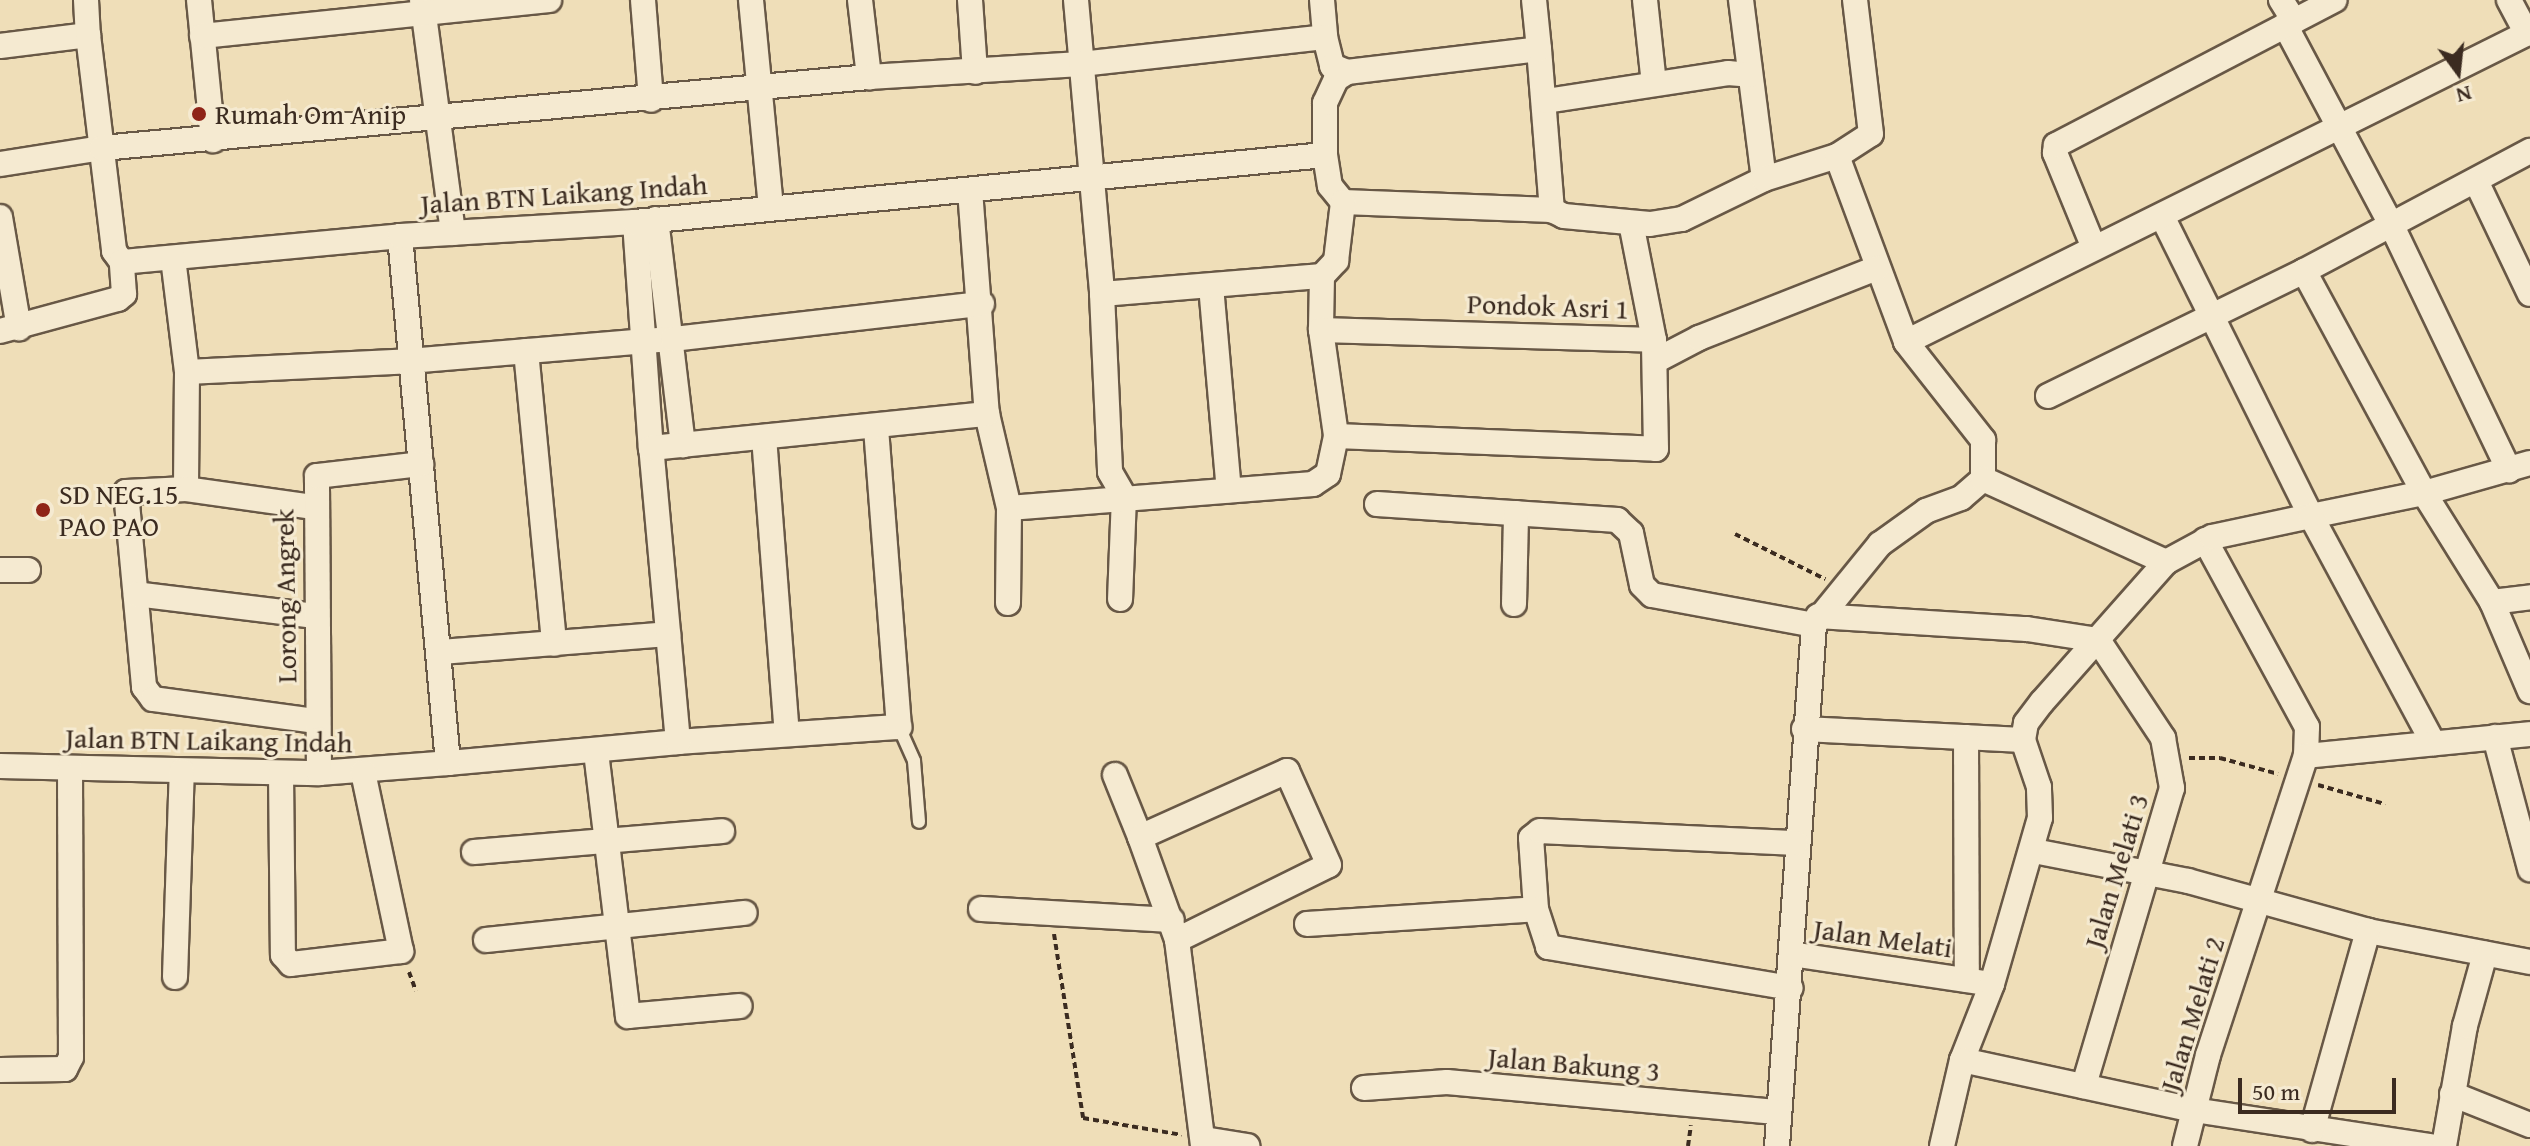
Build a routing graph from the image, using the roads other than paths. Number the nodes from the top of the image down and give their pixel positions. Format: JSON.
{"nodes":[{"id":1,"x":86,"y":0,"type":"edge"},
{"id":2,"x":199,"y":0,"type":"edge"},
{"id":3,"x":549,"y":0,"type":"edge"},
{"id":4,"x":643,"y":0,"type":"edge"},
{"id":5,"x":751,"y":0,"type":"edge"},
{"id":6,"x":860,"y":0,"type":"edge"},
{"id":7,"x":970,"y":0,"type":"edge"},
{"id":8,"x":1076,"y":0,"type":"edge"},
{"id":9,"x":1322,"y":0,"type":"edge"},
{"id":10,"x":1534,"y":0,"type":"edge"},
{"id":11,"x":1645,"y":0,"type":"edge"},
{"id":12,"x":1741,"y":0,"type":"edge"},
{"id":13,"x":1855,"y":0,"type":"edge"},
{"id":14,"x":2281,"y":0,"type":"edge"},
{"id":15,"x":2335,"y":0,"type":"edge"},
{"id":16,"x":2509,"y":0,"type":"edge"},
{"id":17,"x":422,"y":6,"type":"edge"},
{"id":18,"x":2290,"y":23,"type":"junction"},
{"id":19,"x":2528,"y":33,"type":"edge"},
{"id":20,"x":88,"y":35,"type":"junction"},
{"id":21,"x":202,"y":36,"type":"junction"},
{"id":22,"x":1325,"y":37,"type":"junction"},
{"id":23,"x":0,"y":46,"type":"edge"},
{"id":24,"x":1539,"y":49,"type":"junction"},
{"id":25,"x":1081,"y":64,"type":"junction"},
{"id":26,"x":975,"y":72,"type":"junction"},
{"id":27,"x":1347,"y":72,"type":"junction"},
{"id":28,"x":1750,"y":75,"type":"junction"},
{"id":29,"x":869,"y":77,"type":"junction"},
{"id":30,"x":1654,"y":84,"type":"junction"},
{"id":31,"x":760,"y":88,"type":"junction"},
{"id":32,"x":651,"y":100,"type":"junction"},
{"id":33,"x":1546,"y":101,"type":"junction"},
{"id":34,"x":441,"y":118,"type":"junction"},
{"id":35,"x":2343,"y":129,"type":"junction"},
{"id":36,"x":213,"y":140,"type":"junction"},
{"id":37,"x":102,"y":148,"type":"junction"},
{"id":38,"x":2530,"y":151,"type":"edge"},
{"id":39,"x":1325,"y":155,"type":"junction"},
{"id":40,"x":1837,"y":156,"type":"junction"},
{"id":41,"x":0,"y":164,"type":"edge"},
{"id":42,"x":1092,"y":177,"type":"junction"},
{"id":43,"x":1764,"y":179,"type":"junction"},
{"id":44,"x":2476,"y":181,"type":"junction"},
{"id":45,"x":970,"y":190,"type":"junction"},
{"id":46,"x":1343,"y":202,"type":"junction"},
{"id":47,"x":771,"y":206,"type":"junction"},
{"id":48,"x":1552,"y":210,"type":"junction"},
{"id":49,"x":2162,"y":216,"type":"junction"},
{"id":50,"x":0,"y":217,"type":"edge"},
{"id":51,"x":646,"y":220,"type":"junction"},
{"id":52,"x":1631,"y":223,"type":"junction"},
{"id":53,"x":2392,"y":226,"type":"junction"},
{"id":54,"x":453,"y":233,"type":"junction"},
{"id":55,"x":400,"y":236,"type":"junction"},
{"id":56,"x":2094,"y":248,"type":"junction"},
{"id":57,"x":173,"y":258,"type":"junction"},
{"id":58,"x":122,"y":262,"type":"junction"},
{"id":59,"x":1877,"y":268,"type":"junction"},
{"id":60,"x":2304,"y":271,"type":"junction"},
{"id":61,"x":1322,"y":276,"type":"junction"},
{"id":62,"x":1211,"y":286,"type":"junction"},
{"id":63,"x":1102,"y":294,"type":"junction"},
{"id":64,"x":2530,"y":294,"type":"edge"},
{"id":65,"x":982,"y":304,"type":"junction"},
{"id":66,"x":2213,"y":317,"type":"junction"},
{"id":67,"x":10,"y":329,"type":"edge"},
{"id":68,"x":1321,"y":330,"type":"junction"},
{"id":69,"x":673,"y":339,"type":"junction"},
{"id":70,"x":643,"y":341,"type":"junction"},
{"id":71,"x":1906,"y":342,"type":"junction"},
{"id":72,"x":1655,"y":350,"type":"junction"},
{"id":73,"x":526,"y":351,"type":"junction"},
{"id":74,"x":409,"y":361,"type":"junction"},
{"id":75,"x":187,"y":372,"type":"junction"},
{"id":76,"x":2048,"y":396,"type":"dead end"},
{"id":77,"x":987,"y":414,"type":"junction"},
{"id":78,"x":876,"y":429,"type":"junction"},
{"id":79,"x":1336,"y":436,"type":"junction"},
{"id":80,"x":764,"y":437,"type":"junction"},
{"id":81,"x":683,"y":445,"type":"junction"},
{"id":82,"x":651,"y":448,"type":"junction"},
{"id":83,"x":421,"y":464,"type":"junction"},
{"id":84,"x":2520,"y":466,"type":"edge"},
{"id":85,"x":1983,"y":479,"type":"junction"},
{"id":86,"x":186,"y":489,"type":"junction"},
{"id":87,"x":1229,"y":490,"type":"junction"},
{"id":88,"x":2424,"y":493,"type":"junction"},
{"id":89,"x":1124,"y":496,"type":"junction"},
{"id":90,"x":1377,"y":504,"type":"dead end"},
{"id":91,"x":313,"y":507,"type":"junction"},
{"id":92,"x":1009,"y":508,"type":"junction"},
{"id":93,"x":1516,"y":513,"type":"junction"},
{"id":94,"x":2311,"y":516,"type":"junction"},
{"id":95,"x":2205,"y":540,"type":"junction"},
{"id":96,"x":2166,"y":562,"type":"junction"},
{"id":97,"x":0,"y":570,"type":"edge"},
{"id":98,"x":28,"y":570,"type":"dead end"},
{"id":99,"x":136,"y":594,"type":"junction"},
{"id":100,"x":2530,"y":597,"type":"edge"},
{"id":101,"x":1120,"y":599,"type":"dead end"},
{"id":102,"x":2492,"y":602,"type":"junction"},
{"id":103,"x":1008,"y":603,"type":"dead end"},
{"id":104,"x":1514,"y":604,"type":"dead end"},
{"id":105,"x":316,"y":616,"type":"junction"},
{"id":106,"x":1816,"y":621,"type":"junction"},
{"id":107,"x":668,"y":634,"type":"junction"},
{"id":108,"x":2098,"y":640,"type":"junction"},
{"id":109,"x":554,"y":644,"type":"junction"},
{"id":110,"x":440,"y":652,"type":"junction"},
{"id":111,"x":2530,"y":691,"type":"edge"},
{"id":112,"x":316,"y":721,"type":"junction"},
{"id":113,"x":899,"y":727,"type":"junction"},
{"id":114,"x":1804,"y":729,"type":"junction"},
{"id":115,"x":787,"y":733,"type":"junction"},
{"id":116,"x":2530,"y":734,"type":"edge"},
{"id":117,"x":1966,"y":737,"type":"junction"},
{"id":118,"x":2495,"y":737,"type":"junction"},
{"id":119,"x":2023,"y":740,"type":"junction"},
{"id":120,"x":678,"y":742,"type":"junction"},
{"id":121,"x":2433,"y":743,"type":"junction"},
{"id":122,"x":596,"y":752,"type":"junction"},
{"id":123,"x":2306,"y":756,"type":"junction"},
{"id":124,"x":448,"y":763,"type":"junction"},
{"id":125,"x":0,"y":766,"type":"edge"},
{"id":126,"x":70,"y":768,"type":"junction"},
{"id":127,"x":182,"y":771,"type":"junction"},
{"id":128,"x":363,"y":772,"type":"junction"},
{"id":129,"x":281,"y":773,"type":"junction"},
{"id":130,"x":319,"y":773,"type":"junction"},
{"id":131,"x":1115,"y":775,"type":"dead end"},
{"id":132,"x":919,"y":822,"type":"dead end"},
{"id":133,"x":722,"y":831,"type":"dead end"},
{"id":134,"x":1140,"y":837,"type":"junction"},
{"id":135,"x":608,"y":840,"type":"junction"},
{"id":136,"x":1796,"y":843,"type":"junction"},
{"id":137,"x":2034,"y":851,"type":"junction"},
{"id":138,"x":474,"y":852,"type":"dead end"},
{"id":139,"x":2530,"y":869,"type":"edge"},
{"id":140,"x":2147,"y":873,"type":"junction"},
{"id":141,"x":2261,"y":901,"type":"junction"},
{"id":142,"x":981,"y":909,"type":"dead end"},
{"id":143,"x":1536,"y":909,"type":"junction"},
{"id":144,"x":745,"y":913,"type":"dead end"},
{"id":145,"x":1307,"y":924,"type":"dead end"},
{"id":146,"x":619,"y":927,"type":"junction"},
{"id":147,"x":1175,"y":930,"type":"junction"},
{"id":148,"x":2368,"y":931,"type":"junction"},
{"id":149,"x":486,"y":940,"type":"dead end"},
{"id":150,"x":1791,"y":954,"type":"junction"},
{"id":151,"x":2485,"y":954,"type":"junction"},
{"id":152,"x":2530,"y":962,"type":"edge"},
{"id":153,"x":175,"y":977,"type":"dead end"},
{"id":154,"x":1967,"y":980,"type":"junction"},
{"id":155,"x":1992,"y":984,"type":"junction"},
{"id":156,"x":1791,"y":988,"type":"junction"},
{"id":157,"x":740,"y":1006,"type":"dead end"},
{"id":158,"x":1962,"y":1060,"type":"junction"},
{"id":159,"x":0,"y":1070,"type":"edge"},
{"id":160,"x":2084,"y":1086,"type":"junction"},
{"id":161,"x":1364,"y":1088,"type":"dead end"},
{"id":162,"x":2452,"y":1094,"type":"junction"},
{"id":163,"x":2194,"y":1110,"type":"junction"},
{"id":164,"x":1779,"y":1112,"type":"junction"},
{"id":165,"x":2530,"y":1125,"type":"edge"},
{"id":166,"x":2312,"y":1130,"type":"junction"},
{"id":167,"x":1204,"y":1142,"type":"edge"},
{"id":168,"x":1247,"y":1146,"type":"edge"},
{"id":169,"x":1777,"y":1146,"type":"edge"},
{"id":170,"x":1942,"y":1146,"type":"edge"},
{"id":171,"x":2185,"y":1146,"type":"edge"},
{"id":172,"x":2430,"y":1146,"type":"edge"},
{"id":173,"x":2444,"y":1146,"type":"edge"}],
"edges":[{"from":1,"to":20,"type":"street"},
{"from":2,"to":21,"type":"street"},
{"from":3,"to":17,"type":"street"},
{"from":4,"to":32,"type":"street"},
{"from":5,"to":31,"type":"street"},
{"from":6,"to":29,"type":"street"},
{"from":7,"to":26,"type":"street"},
{"from":8,"to":25,"type":"street"},
{"from":9,"to":22,"type":"street"},
{"from":10,"to":24,"type":"street"},
{"from":11,"to":30,"type":"street"},
{"from":12,"to":28,"type":"street"},
{"from":13,"to":40,"type":"street"},
{"from":14,"to":18,"type":"street"},
{"from":15,"to":18,"type":"street"},
{"from":16,"to":19,"type":"street"},
{"from":17,"to":21,"type":"street"},
{"from":17,"to":34,"type":"street"},
{"from":18,"to":35,"type":"street"},
{"from":18,"to":56,"type":"street"},
{"from":19,"to":35,"type":"street"},
{"from":20,"to":23,"type":"street"},
{"from":20,"to":37,"type":"street"},
{"from":21,"to":36,"type":"street"},
{"from":22,"to":25,"type":"street"},
{"from":22,"to":27,"type":"street"},
{"from":24,"to":27,"type":"street"},
{"from":24,"to":33,"type":"street"},
{"from":25,"to":26,"type":"street"},
{"from":25,"to":42,"type":"street"},
{"from":26,"to":29,"type":"street"},
{"from":27,"to":39,"type":"street"},
{"from":28,"to":30,"type":"street"},
{"from":28,"to":43,"type":"street"},
{"from":29,"to":31,"type":"street"},
{"from":30,"to":33,"type":"street"},
{"from":31,"to":32,"type":"street"},
{"from":31,"to":47,"type":"street"},
{"from":32,"to":34,"type":"street"},
{"from":33,"to":48,"type":"street"},
{"from":34,"to":36,"type":"street"},
{"from":34,"to":54,"type":"street"},
{"from":35,"to":49,"type":"street"},
{"from":35,"to":53,"type":"street"},
{"from":36,"to":37,"type":"street"},
{"from":37,"to":41,"type":"street"},
{"from":37,"to":58,"type":"street"},
{"from":38,"to":44,"type":"street"},
{"from":39,"to":42,"type":"street","name":"Jalan BTN Laikang Indah"},
{"from":39,"to":46,"type":"street"},
{"from":40,"to":43,"type":"street"},
{"from":40,"to":59,"type":"street"},
{"from":42,"to":45,"type":"street","name":"Jalan BTN Laikang Indah"},
{"from":42,"to":63,"type":"street"},
{"from":43,"to":52,"type":"street"},
{"from":44,"to":53,"type":"street"},
{"from":44,"to":64,"type":"street"},
{"from":45,"to":47,"type":"street","name":"Jalan BTN Laikang Indah"},
{"from":45,"to":65,"type":"street"},
{"from":46,"to":48,"type":"street"},
{"from":46,"to":61,"type":"street"},
{"from":47,"to":51,"type":"street","name":"Jalan BTN Laikang Indah"},
{"from":48,"to":52,"type":"street"},
{"from":49,"to":56,"type":"street"},
{"from":49,"to":66,"type":"street"},
{"from":50,"to":67,"type":"street"},
{"from":51,"to":54,"type":"street","name":"Jalan BTN Laikang Indah"},
{"from":51,"to":69,"type":"street"},
{"from":51,"to":70,"type":"street"},
{"from":52,"to":72,"type":"street","name":"Pondok Asri 1"},
{"from":53,"to":60,"type":"street"},
{"from":53,"to":84,"type":"street"},
{"from":54,"to":55,"type":"street","name":"Jalan BTN Laikang Indah"},
{"from":55,"to":57,"type":"street"},
{"from":55,"to":74,"type":"street","name":"Jalan BTN Laikang Indah"},
{"from":56,"to":71,"type":"street"},
{"from":57,"to":58,"type":"street"},
{"from":57,"to":75,"type":"street"},
{"from":58,"to":67,"type":"street"},
{"from":59,"to":71,"type":"street"},
{"from":59,"to":72,"type":"street"},
{"from":60,"to":66,"type":"street"},
{"from":60,"to":88,"type":"street"},
{"from":61,"to":62,"type":"street"},
{"from":61,"to":68,"type":"street"},
{"from":62,"to":63,"type":"street"},
{"from":62,"to":87,"type":"street"},
{"from":63,"to":89,"type":"street"},
{"from":65,"to":69,"type":"street"},
{"from":65,"to":77,"type":"street"},
{"from":66,"to":76,"type":"street"},
{"from":66,"to":94,"type":"street"},
{"from":68,"to":72,"type":"street","name":"Pondok Asri 1"},
{"from":68,"to":79,"type":"street"},
{"from":69,"to":70,"type":"street"},
{"from":69,"to":81,"type":"street"},
{"from":70,"to":73,"type":"street"},
{"from":70,"to":82,"type":"street"},
{"from":71,"to":85,"type":"street"},
{"from":72,"to":79,"type":"street"},
{"from":73,"to":74,"type":"street"},
{"from":73,"to":109,"type":"street"},
{"from":74,"to":75,"type":"street"},
{"from":74,"to":83,"type":"street","name":"Jalan BTN Laikang Indah"},
{"from":75,"to":86,"type":"street"},
{"from":77,"to":78,"type":"street"},
{"from":77,"to":92,"type":"street"},
{"from":78,"to":80,"type":"street"},
{"from":78,"to":113,"type":"street"},
{"from":79,"to":87,"type":"street"},
{"from":80,"to":81,"type":"street"},
{"from":80,"to":115,"type":"street"},
{"from":81,"to":82,"type":"street"},
{"from":82,"to":107,"type":"street"},
{"from":83,"to":91,"type":"street","name":"Lorong Angrek"},
{"from":83,"to":110,"type":"street","name":"Jalan BTN Laikang Indah"},
{"from":84,"to":88,"type":"street"},
{"from":85,"to":96,"type":"street"},
{"from":85,"to":106,"type":"street"},
{"from":86,"to":91,"type":"street"},
{"from":86,"to":99,"type":"street"},
{"from":87,"to":89,"type":"street"},
{"from":88,"to":94,"type":"street"},
{"from":88,"to":102,"type":"street"},
{"from":89,"to":92,"type":"street"},
{"from":89,"to":101,"type":"street"},
{"from":90,"to":93,"type":"street"},
{"from":91,"to":105,"type":"street","name":"Lorong Angrek"},
{"from":92,"to":103,"type":"street"},
{"from":93,"to":104,"type":"street"},
{"from":93,"to":106,"type":"street"},
{"from":94,"to":95,"type":"street"},
{"from":94,"to":121,"type":"street"},
{"from":95,"to":96,"type":"street"},
{"from":95,"to":123,"type":"street"},
{"from":96,"to":108,"type":"street"},
{"from":97,"to":98,"type":"street"},
{"from":99,"to":105,"type":"street"},
{"from":99,"to":112,"type":"street"},
{"from":100,"to":102,"type":"street"},
{"from":102,"to":111,"type":"street"},
{"from":105,"to":112,"type":"street","name":"Lorong Angrek"},
{"from":106,"to":108,"type":"street"},
{"from":106,"to":114,"type":"street"},
{"from":107,"to":109,"type":"street"},
{"from":107,"to":120,"type":"street"},
{"from":108,"to":119,"type":"street"},
{"from":108,"to":140,"type":"street","name":"Jalan Melati 3"},
{"from":109,"to":110,"type":"street"},
{"from":110,"to":124,"type":"street","name":"Jalan BTN Laikang Indah"},
{"from":112,"to":130,"type":"street","name":"Lorong Angrek"},
{"from":113,"to":115,"type":"street"},
{"from":113,"to":132,"type":"lane"},
{"from":114,"to":117,"type":"street"},
{"from":114,"to":136,"type":"street"},
{"from":115,"to":120,"type":"street"},
{"from":116,"to":118,"type":"street"},
{"from":117,"to":119,"type":"street"},
{"from":117,"to":154,"type":"street"},
{"from":118,"to":121,"type":"street"},
{"from":118,"to":139,"type":"street"},
{"from":119,"to":137,"type":"street"},
{"from":120,"to":122,"type":"street"},
{"from":121,"to":123,"type":"street"},
{"from":122,"to":124,"type":"street"},
{"from":122,"to":135,"type":"street"},
{"from":123,"to":141,"type":"street","name":"Jalan Melati 2"},
{"from":124,"to":128,"type":"street","name":"Jalan BTN Laikang Indah"},
{"from":125,"to":126,"type":"street","name":"Jalan BTN Laikang Indah"},
{"from":126,"to":127,"type":"street","name":"Jalan BTN Laikang Indah"},
{"from":126,"to":159,"type":"street"},
{"from":127,"to":129,"type":"street","name":"Jalan BTN Laikang Indah"},
{"from":127,"to":153,"type":"street"},
{"from":128,"to":129,"type":"street"},
{"from":128,"to":130,"type":"street","name":"Jalan BTN Laikang Indah"},
{"from":129,"to":130,"type":"street","name":"Jalan BTN Laikang Indah"},
{"from":131,"to":134,"type":"street"},
{"from":133,"to":135,"type":"street"},
{"from":134,"to":147,"type":"street"},
{"from":134,"to":147,"type":"street"},
{"from":135,"to":138,"type":"street"},
{"from":135,"to":146,"type":"street"},
{"from":136,"to":143,"type":"street"},
{"from":136,"to":150,"type":"street"},
{"from":137,"to":140,"type":"street"},
{"from":137,"to":155,"type":"street"},
{"from":140,"to":141,"type":"street"},
{"from":140,"to":160,"type":"street","name":"Jalan Melati 3"},
{"from":141,"to":148,"type":"street"},
{"from":141,"to":163,"type":"street","name":"Jalan Melati 2"},
{"from":142,"to":147,"type":"street"},
{"from":143,"to":145,"type":"street"},
{"from":143,"to":156,"type":"street"},
{"from":144,"to":146,"type":"street"},
{"from":146,"to":149,"type":"street"},
{"from":146,"to":157,"type":"street"},
{"from":147,"to":167,"type":"street"},
{"from":148,"to":151,"type":"street"},
{"from":148,"to":166,"type":"street"},
{"from":150,"to":154,"type":"street","name":"Jalan Melati"},
{"from":150,"to":156,"type":"street"},
{"from":151,"to":152,"type":"street"},
{"from":151,"to":162,"type":"street"},
{"from":154,"to":155,"type":"street","name":"Jalan Melati"},
{"from":155,"to":158,"type":"street"},
{"from":156,"to":164,"type":"street"},
{"from":158,"to":160,"type":"street"},
{"from":158,"to":170,"type":"street"},
{"from":160,"to":163,"type":"street"},
{"from":161,"to":164,"type":"street","name":"Jalan Bakung 3"},
{"from":162,"to":165,"type":"street"},
{"from":162,"to":173,"type":"street"},
{"from":163,"to":166,"type":"street"},
{"from":163,"to":171,"type":"street","name":"Jalan Melati 2"},
{"from":164,"to":169,"type":"street"},
{"from":166,"to":172,"type":"street"},
{"from":167,"to":168,"type":"street"}]}
